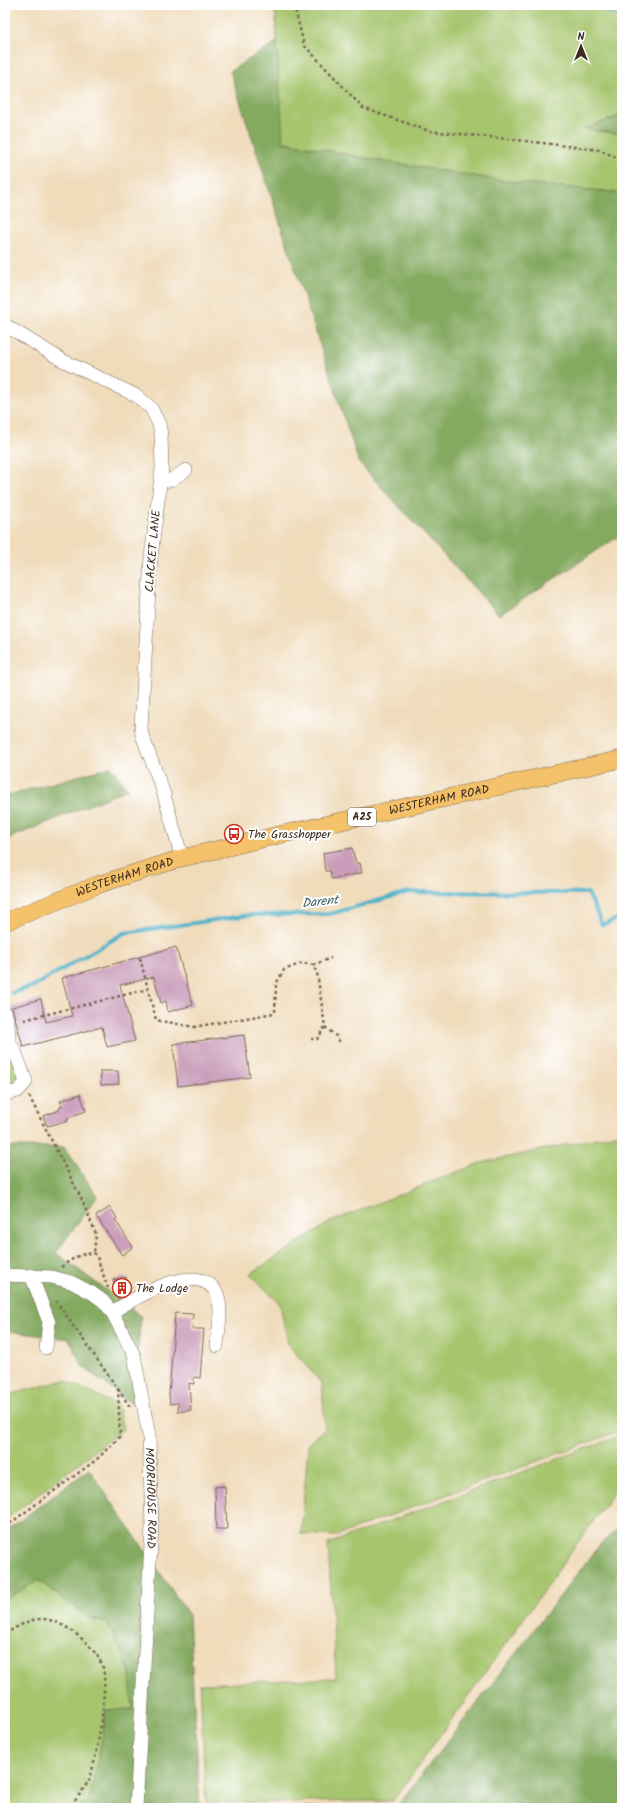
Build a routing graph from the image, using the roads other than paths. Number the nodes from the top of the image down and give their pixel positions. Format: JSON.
{"nodes":[{"id":1,"x":5,"y":326,"type":"edge"},
{"id":2,"x":186,"y":470,"type":"dead end"},
{"id":3,"x":161,"y":481,"type":"junction"},
{"id":4,"x":622,"y":759,"type":"edge"},
{"id":5,"x":182,"y":858,"type":"junction"},
{"id":6,"x":5,"y":922,"type":"edge"},
{"id":7,"x":5,"y":1012,"type":"edge"},
{"id":8,"x":10,"y":1043,"type":"junction"},
{"id":9,"x":5,"y":1059,"type":"edge"},
{"id":10,"x":5,"y":1094,"type":"edge"},
{"id":11,"x":5,"y":1275,"type":"edge"},
{"id":12,"x":32,"y":1275,"type":"junction"},
{"id":13,"x":112,"y":1312,"type":"junction"},
{"id":14,"x":217,"y":1346,"type":"dead end"},
{"id":15,"x":46,"y":1348,"type":"dead end"},
{"id":16,"x":136,"y":1808,"type":"edge"}],
"edges":[{"from":1,"to":3,"type":"street","name":"CLACKET LANE"},
{"from":2,"to":3,"type":"street"},
{"from":3,"to":5,"type":"street","name":"CLACKET LANE"},
{"from":4,"to":5,"type":"main road","name":"WESTERHAM ROAD","number":"A25"},
{"from":5,"to":6,"type":"main road","name":"WESTERHAM ROAD","number":"A25"},
{"from":7,"to":8,"type":"street"},
{"from":8,"to":9,"type":"street"},
{"from":8,"to":10,"type":"street"},
{"from":11,"to":12,"type":"street","name":"MOORHOUSE ROAD"},
{"from":12,"to":13,"type":"street","name":"MOORHOUSE ROAD"},
{"from":12,"to":15,"type":"street"},
{"from":13,"to":14,"type":"street"},
{"from":13,"to":16,"type":"street","name":"MOORHOUSE ROAD"}]}
